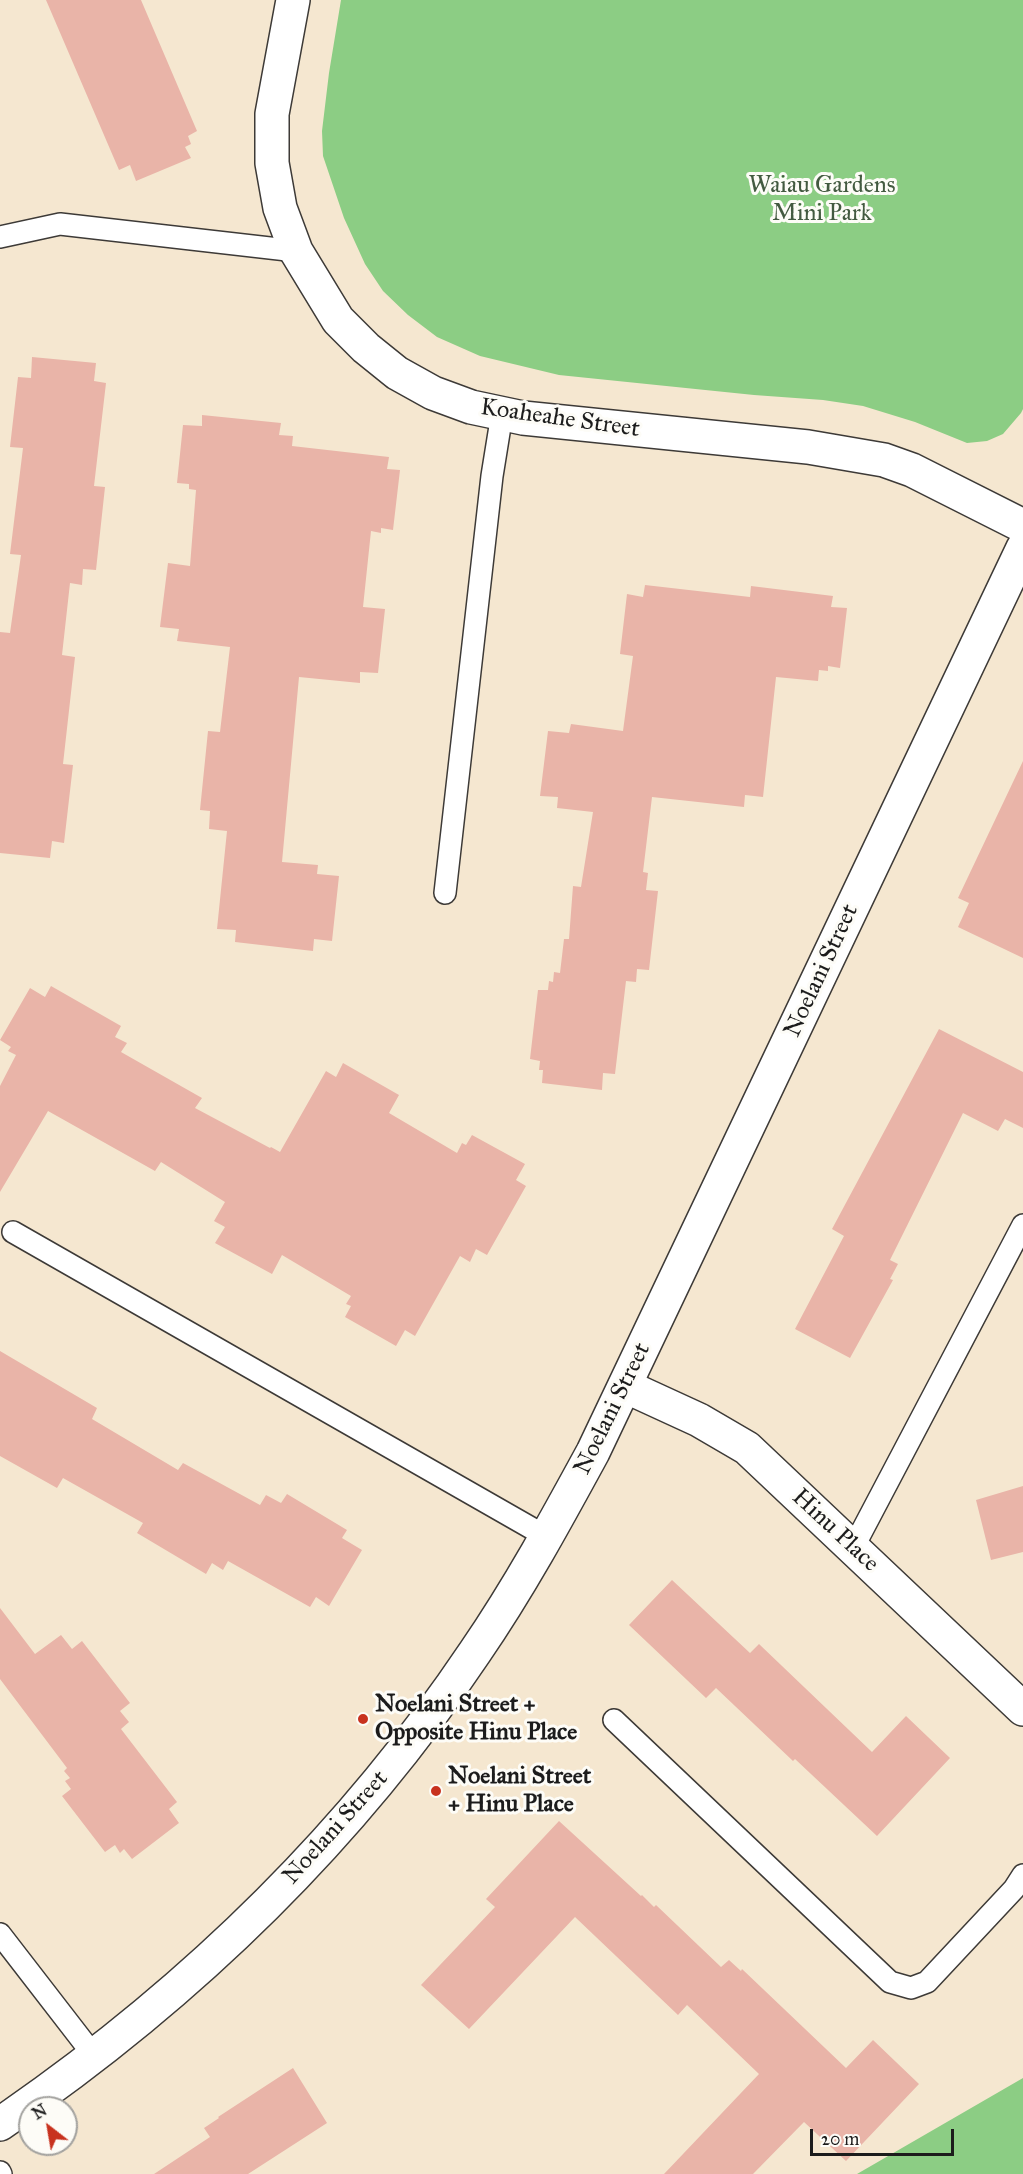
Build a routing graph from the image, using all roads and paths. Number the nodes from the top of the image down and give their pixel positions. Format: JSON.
{"nodes":[{"id":1,"x":293,"y":0,"type":"edge"},
{"id":2,"x":0,"y":237,"type":"edge"},
{"id":3,"x":296,"y":251,"type":"junction"},
{"id":4,"x":502,"y":414,"type":"junction"},
{"id":5,"x":1023,"y":526,"type":"edge"},
{"id":6,"x":1023,"y":548,"type":"edge"},
{"id":7,"x":445,"y":893,"type":"dead end"},
{"id":8,"x":1023,"y":1225,"type":"edge"},
{"id":9,"x":13,"y":1232,"type":"dead end"},
{"id":10,"x":625,"y":1386,"type":"junction"},
{"id":11,"x":547,"y":1537,"type":"junction"},
{"id":12,"x":853,"y":1548,"type":"junction"},
{"id":13,"x":1023,"y":1709,"type":"edge"},
{"id":14,"x":614,"y":1720,"type":"dead end"},
{"id":15,"x":1023,"y":1875,"type":"edge"},
{"id":16,"x":0,"y":1934,"type":"edge"},
{"id":17,"x":95,"y":2056,"type":"junction"},
{"id":18,"x":0,"y":2124,"type":"edge"}],
"edges":[{"from":1,"to":3,"type":"street","name":"Koaheahe Street"},
{"from":2,"to":3,"type":"lane"},
{"from":3,"to":4,"type":"street","name":"Koaheahe Street"},
{"from":4,"to":5,"type":"street","name":"Koaheahe Street"},
{"from":4,"to":7,"type":"lane"},
{"from":6,"to":10,"type":"street","name":"Noelani Street"},
{"from":8,"to":12,"type":"lane"},
{"from":9,"to":11,"type":"lane"},
{"from":10,"to":11,"type":"street","name":"Noelani Street"},
{"from":10,"to":12,"type":"street","name":"Hinu Place"},
{"from":11,"to":17,"type":"street","name":"Noelani Street"},
{"from":12,"to":13,"type":"street","name":"Hinu Place"},
{"from":14,"to":15,"type":"lane"},
{"from":16,"to":17,"type":"lane"},
{"from":17,"to":18,"type":"street","name":"Noelani Street"}]}
